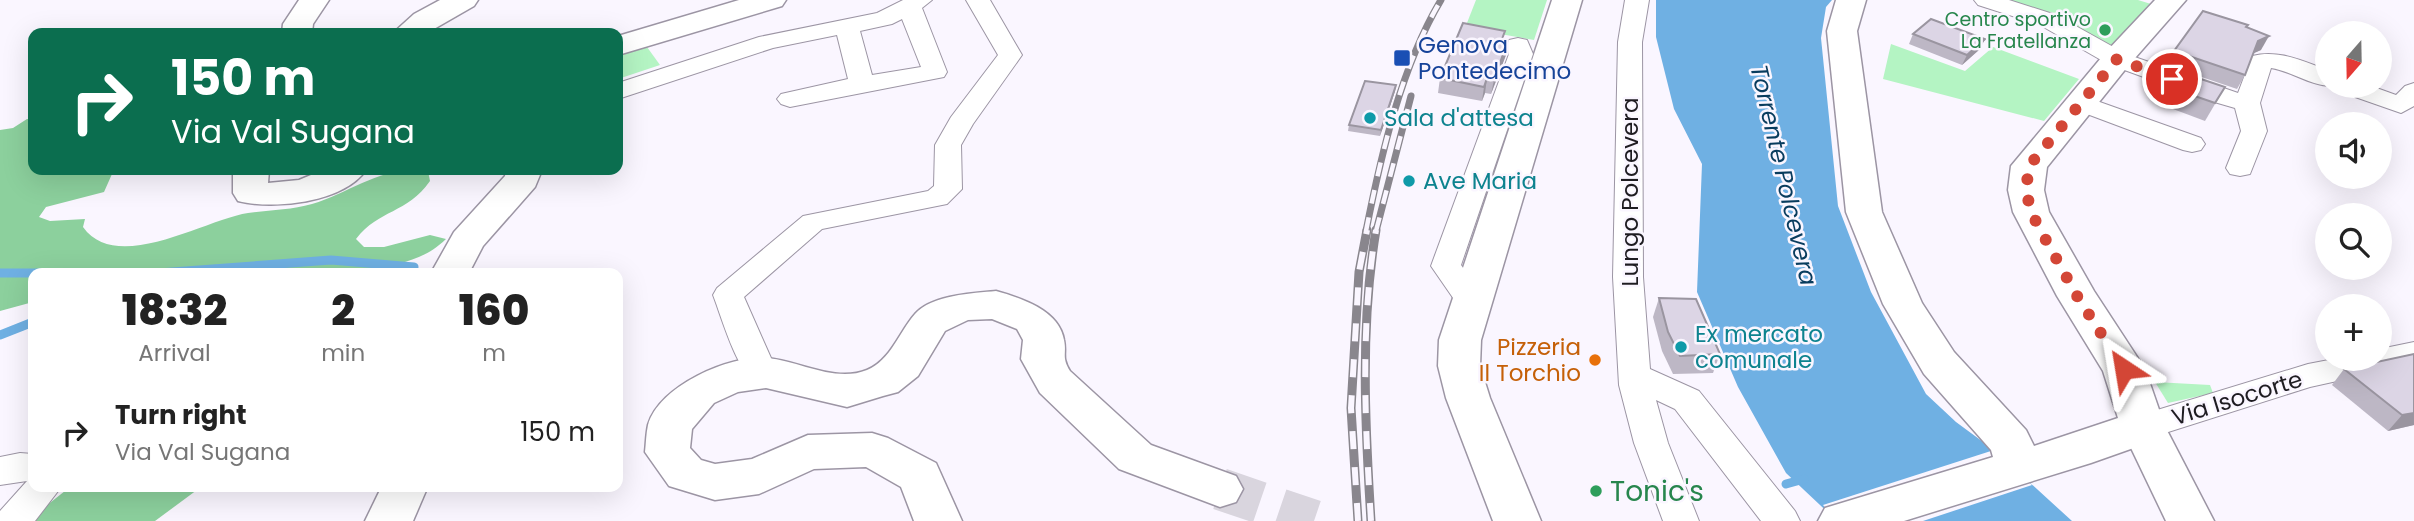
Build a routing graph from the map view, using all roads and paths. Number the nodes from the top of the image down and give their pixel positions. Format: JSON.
{"nodes":[{"id":1,"x":314,"y":0,"type":"edge"},
{"id":2,"x":463,"y":0,"type":"edge"},
{"id":3,"x":771,"y":0,"type":"edge"},
{"id":4,"x":978,"y":0,"type":"edge"},
{"id":5,"x":1567,"y":0,"type":"edge"},
{"id":6,"x":1637,"y":0,"type":"edge"},
{"id":7,"x":1852,"y":0,"type":"edge"},
{"id":8,"x":1986,"y":0,"type":"edge"},
{"id":9,"x":2171,"y":0,"type":"edge"},
{"id":10,"x":914,"y":3,"type":"edge"},
{"id":11,"x":298,"y":28,"type":"edge"},
{"id":12,"x":415,"y":28,"type":"edge"},
{"id":13,"x":847,"y":28,"type":"junction"},
{"id":14,"x":623,"y":44,"type":"edge"},
{"id":15,"x":1518,"y":45,"type":"dead end"},
{"id":16,"x":2117,"y":59,"type":"junction"},
{"id":17,"x":2315,"y":74,"type":"edge"},
{"id":18,"x":862,"y":84,"type":"junction"},
{"id":19,"x":623,"y":90,"type":"edge"},
{"id":20,"x":2414,"y":91,"type":"edge"},
{"id":21,"x":2381,"y":98,"type":"edge"},
{"id":22,"x":790,"y":99,"type":"dead end"},
{"id":23,"x":2080,"y":103,"type":"junction"},
{"id":24,"x":2247,"y":103,"type":"junction"},
{"id":25,"x":2192,"y":144,"type":"dead end"},
{"id":26,"x":2240,"y":168,"type":"dead end"},
{"id":27,"x":250,"y":175,"type":"edge"},
{"id":28,"x":340,"y":175,"type":"edge"},
{"id":29,"x":523,"y":175,"type":"edge"},
{"id":30,"x":453,"y":268,"type":"edge"},
{"id":31,"x":1471,"y":301,"type":"junction"},
{"id":32,"x":2414,"y":353,"type":"edge"},
{"id":33,"x":766,"y":373,"type":"junction"},
{"id":34,"x":1635,"y":381,"type":"junction"},
{"id":35,"x":2143,"y":427,"type":"junction"},
{"id":36,"x":2012,"y":455,"type":"junction"},
{"id":37,"x":28,"y":468,"type":"edge"},
{"id":38,"x":0,"y":471,"type":"edge"},
{"id":39,"x":1220,"y":489,"type":"tunnel mouth"},
{"id":40,"x":39,"y":492,"type":"edge"},
{"id":41,"x":402,"y":492,"type":"edge"},
{"id":42,"x":13,"y":521,"type":"edge"},
{"id":43,"x":389,"y":521,"type":"edge"},
{"id":44,"x":938,"y":521,"type":"edge"},
{"id":45,"x":1517,"y":521,"type":"edge"},
{"id":46,"x":1681,"y":521,"type":"edge"},
{"id":47,"x":1782,"y":521,"type":"edge"},
{"id":48,"x":1842,"y":521,"type":"edge"},
{"id":49,"x":2190,"y":521,"type":"edge"}],
"edges":[{"from":1,"to":11,"type":"main road"},
{"from":2,"to":12,"type":"main road"},
{"from":3,"to":14,"type":"main road"},
{"from":4,"to":33,"type":"street"},
{"from":5,"to":31,"type":"main road"},
{"from":6,"to":34,"type":"street","name":"Lungo Polcevera"},
{"from":7,"to":36,"type":"main road"},
{"from":8,"to":16,"type":"street"},
{"from":9,"to":16,"type":"main road","name":"Via Isocorte"},
{"from":10,"to":13,"type":"street"},
{"from":10,"to":18,"type":"street"},
{"from":13,"to":18,"type":"street"},
{"from":13,"to":19,"type":"street"},
{"from":15,"to":31,"type":"street"},
{"from":16,"to":23,"type":"main road","name":"Via Isocorte"},
{"from":16,"to":24,"type":"street"},
{"from":17,"to":24,"type":"street"},
{"from":18,"to":22,"type":"street"},
{"from":20,"to":21,"type":"street"},
{"from":23,"to":25,"type":"street"},
{"from":23,"to":35,"type":"main road","name":"Via Isocorte"},
{"from":24,"to":26,"type":"street"},
{"from":27,"to":28,"type":"main road"},
{"from":29,"to":30,"type":"main road"},
{"from":31,"to":45,"type":"main road"},
{"from":32,"to":35,"type":"street","name":"Via Isocorte"},
{"from":33,"to":39,"type":"main road"},
{"from":33,"to":44,"type":"main road"},
{"from":34,"to":46,"type":"street","name":"Lungo Polcevera"},
{"from":34,"to":47,"type":"street"},
{"from":35,"to":36,"type":"main road","name":"Via Isocorte"},
{"from":35,"to":49,"type":"main road"},
{"from":36,"to":48,"type":"main road","name":"Via Isocorte"},
{"from":37,"to":38,"type":"street"},
{"from":40,"to":42,"type":"street"},
{"from":41,"to":43,"type":"main road"}]}
